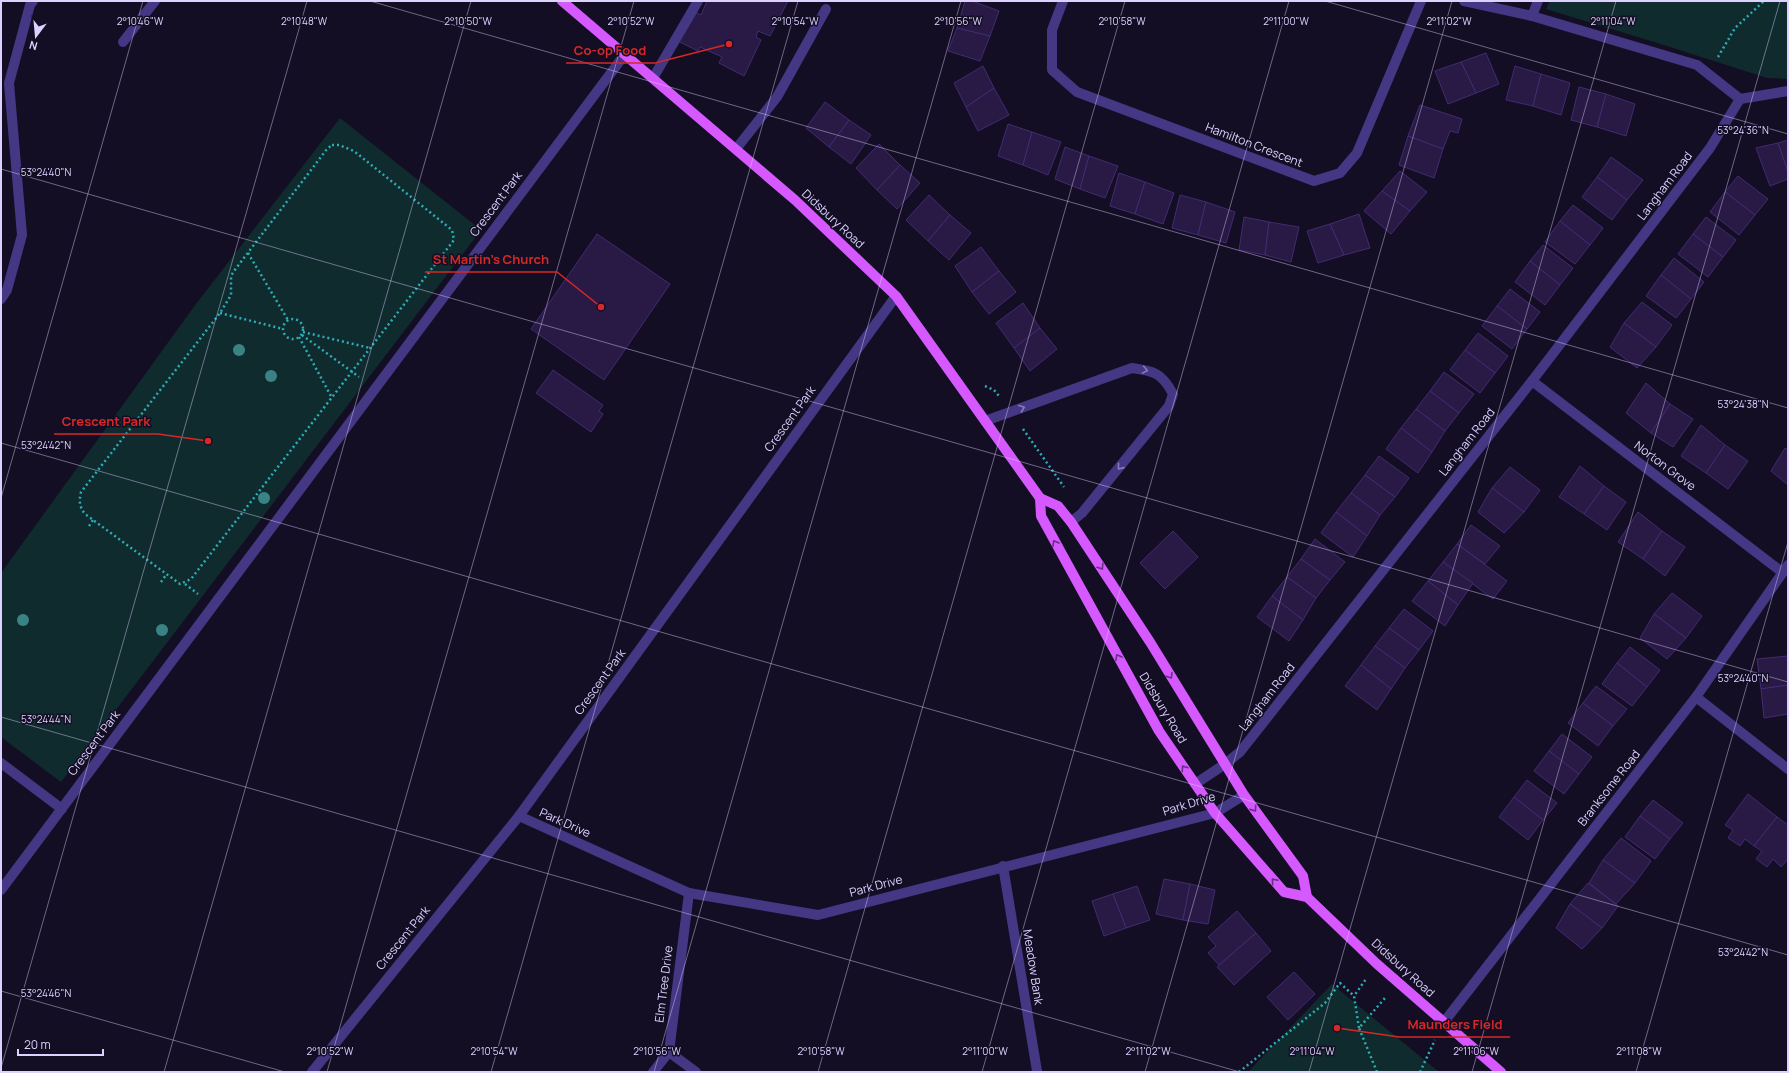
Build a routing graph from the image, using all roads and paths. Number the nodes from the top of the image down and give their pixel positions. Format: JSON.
{"nodes":[{"id":1,"x":33,"y":1,"type":"edge"},
{"id":2,"x":155,"y":1,"type":"edge"},
{"id":3,"x":562,"y":1,"type":"edge"},
{"id":4,"x":698,"y":1,"type":"edge"},
{"id":5,"x":1063,"y":1,"type":"edge"},
{"id":6,"x":1421,"y":1,"type":"edge"},
{"id":7,"x":1464,"y":1,"type":"edge"},
{"id":8,"x":1538,"y":1,"type":"edge"},
{"id":9,"x":1764,"y":1,"type":"edge"},
{"id":10,"x":826,"y":9,"type":"dead end"},
{"id":11,"x":1532,"y":16,"type":"junction"},
{"id":12,"x":123,"y":42,"type":"dead end"},
{"id":13,"x":625,"y":54,"type":"junction"},
{"id":14,"x":1708,"y":73,"type":"junction"},
{"id":15,"x":652,"y":78,"type":"junction"},
{"id":16,"x":1788,"y":91,"type":"edge"},
{"id":17,"x":1740,"y":98,"type":"junction"},
{"id":18,"x":736,"y":149,"type":"junction"},
{"id":19,"x":248,"y":253,"type":"junction"},
{"id":20,"x":4,"y":289,"type":"edge"},
{"id":21,"x":896,"y":296,"type":"junction"},
{"id":22,"x":1,"y":299,"type":"edge"},
{"id":23,"x":220,"y":313,"type":"junction"},
{"id":24,"x":288,"y":320,"type":"junction"},
{"id":25,"x":283,"y":329,"type":"junction"},
{"id":26,"x":302,"y":333,"type":"junction"},
{"id":27,"x":299,"y":337,"type":"junction"},
{"id":28,"x":371,"y":348,"type":"junction"},
{"id":29,"x":352,"y":372,"type":"junction"},
{"id":30,"x":1532,"y":381,"type":"junction"},
{"id":31,"x":375,"y":389,"type":"junction"},
{"id":32,"x":332,"y":398,"type":"junction"},
{"id":33,"x":985,"y":421,"type":"junction"},
{"id":34,"x":1040,"y":498,"type":"junction"},
{"id":35,"x":93,"y":520,"type":"junction"},
{"id":36,"x":1071,"y":522,"type":"junction"},
{"id":37,"x":89,"y":526,"type":"dead end"},
{"id":38,"x":1785,"y":568,"type":"edge"},
{"id":39,"x":166,"y":575,"type":"junction"},
{"id":40,"x":161,"y":582,"type":"dead end"},
{"id":41,"x":1696,"y":697,"type":"junction"},
{"id":42,"x":1,"y":763,"type":"edge"},
{"id":43,"x":1225,"y":764,"type":"junction"},
{"id":44,"x":1788,"y":769,"type":"edge"},
{"id":45,"x":1195,"y":784,"type":"junction"},
{"id":46,"x":1244,"y":795,"type":"junction"},
{"id":47,"x":62,"y":809,"type":"junction"},
{"id":48,"x":1215,"y":813,"type":"junction"},
{"id":49,"x":519,"y":816,"type":"junction"},
{"id":50,"x":1003,"y":866,"type":"junction"},
{"id":51,"x":1,"y":890,"type":"edge"},
{"id":52,"x":689,"y":893,"type":"junction"},
{"id":53,"x":1308,"y":897,"type":"junction"},
{"id":54,"x":1377,"y":964,"type":"junction"},
{"id":55,"x":1399,"y":983,"type":"junction"},
{"id":56,"x":1354,"y":996,"type":"junction"},
{"id":57,"x":1444,"y":1022,"type":"junction"},
{"id":58,"x":1359,"y":1028,"type":"junction"},
{"id":59,"x":669,"y":1052,"type":"junction"},
{"id":60,"x":1037,"y":1071,"type":"edge"},
{"id":61,"x":312,"y":1072,"type":"edge"},
{"id":62,"x":653,"y":1072,"type":"edge"},
{"id":63,"x":696,"y":1072,"type":"edge"},
{"id":64,"x":1239,"y":1072,"type":"edge"},
{"id":65,"x":1377,"y":1072,"type":"edge"},
{"id":66,"x":1420,"y":1072,"type":"edge"},
{"id":67,"x":1501,"y":1072,"type":"edge"}],
"edges":[{"from":1,"to":20,"type":"street"},
{"from":2,"to":12,"type":"street"},
{"from":3,"to":13,"type":"main road","name":"Didsbury Road"},
{"from":4,"to":15,"type":"street"},
{"from":5,"to":6,"type":"street","name":"Hamilton Crescent"},
{"from":7,"to":11,"type":"street"},
{"from":8,"to":11,"type":"street"},
{"from":9,"to":14,"type":"path"},
{"from":10,"to":18,"type":"street"},
{"from":11,"to":14,"type":"street"},
{"from":13,"to":15,"type":"main road","name":"Didsbury Road"},
{"from":13,"to":31,"type":"street","name":"Crescent Park"},
{"from":14,"to":17,"type":"street"},
{"from":15,"to":18,"type":"main road","name":"Didsbury Road"},
{"from":16,"to":17,"type":"street"},
{"from":17,"to":30,"type":"street","name":"Langham Road"},
{"from":18,"to":21,"type":"main road","name":"Didsbury Road"},
{"from":19,"to":23,"type":"path"},
{"from":19,"to":24,"type":"path"},
{"from":19,"to":28,"type":"path"},
{"from":20,"to":22,"type":"street"},
{"from":21,"to":33,"type":"main road","name":"Didsbury Road"},
{"from":21,"to":49,"type":"street","name":"Crescent Park"},
{"from":23,"to":25,"type":"path"},
{"from":23,"to":35,"type":"path"},
{"from":24,"to":25,"type":"path"},
{"from":24,"to":26,"type":"path"},
{"from":25,"to":27,"type":"path"},
{"from":26,"to":27,"type":"path"},
{"from":26,"to":28,"type":"path"},
{"from":26,"to":29,"type":"path"},
{"from":27,"to":32,"type":"path"},
{"from":28,"to":29,"type":"path"},
{"from":29,"to":31,"type":"path"},
{"from":29,"to":32,"type":"path"},
{"from":30,"to":38,"type":"street","name":"Norton Grove"},
{"from":30,"to":43,"type":"street","name":"Langham Road"},
{"from":31,"to":47,"type":"street","name":"Crescent Park"},
{"from":32,"to":39,"type":"path"},
{"from":33,"to":34,"type":"main road","name":"Didsbury Road"},
{"from":33,"to":36,"type":"street","one_way":true},
{"from":34,"to":36,"type":"main road","name":"Didsbury Road"},
{"from":45,"to":34,"type":"main road","name":"Didsbury Road","one_way":true},
{"from":35,"to":37,"type":"path"},
{"from":35,"to":39,"type":"path"},
{"from":36,"to":43,"type":"main road","name":"Didsbury Road","one_way":true},
{"from":38,"to":41,"type":"street","name":"Branksome Road"},
{"from":39,"to":40,"type":"path"},
{"from":41,"to":44,"type":"street"},
{"from":41,"to":57,"type":"street","name":"Branksome Road"},
{"from":42,"to":47,"type":"street"},
{"from":43,"to":45,"type":"street","name":"Langham Road"},
{"from":43,"to":46,"type":"main road","name":"Didsbury Road"},
{"from":45,"to":48,"type":"main road","name":"Didsbury Road"},
{"from":46,"to":48,"type":"street","name":"Park Drive"},
{"from":46,"to":53,"type":"main road","name":"Didsbury Road","one_way":true},
{"from":47,"to":51,"type":"street","name":"Crescent Park"},
{"from":48,"to":50,"type":"street","name":"Park Drive"},
{"from":53,"to":48,"type":"main road","name":"Didsbury Road","one_way":true},
{"from":49,"to":52,"type":"street","name":"Park Drive"},
{"from":49,"to":61,"type":"street","name":"Crescent Park"},
{"from":50,"to":52,"type":"street","name":"Park Drive"},
{"from":50,"to":60,"type":"street","name":"Meadow Bank"},
{"from":52,"to":59,"type":"street","name":"Elm Tree Drive"},
{"from":53,"to":54,"type":"main road","name":"Didsbury Road"},
{"from":54,"to":55,"type":"main road","name":"Didsbury Road"},
{"from":54,"to":56,"type":"path"},
{"from":55,"to":57,"type":"main road","name":"Didsbury Road"},
{"from":55,"to":58,"type":"path"},
{"from":56,"to":58,"type":"path"},
{"from":56,"to":64,"type":"path"},
{"from":57,"to":66,"type":"path"},
{"from":57,"to":67,"type":"main road","name":"Didsbury Road"},
{"from":58,"to":65,"type":"path"},
{"from":59,"to":62,"type":"street"},
{"from":59,"to":63,"type":"street"}]}
